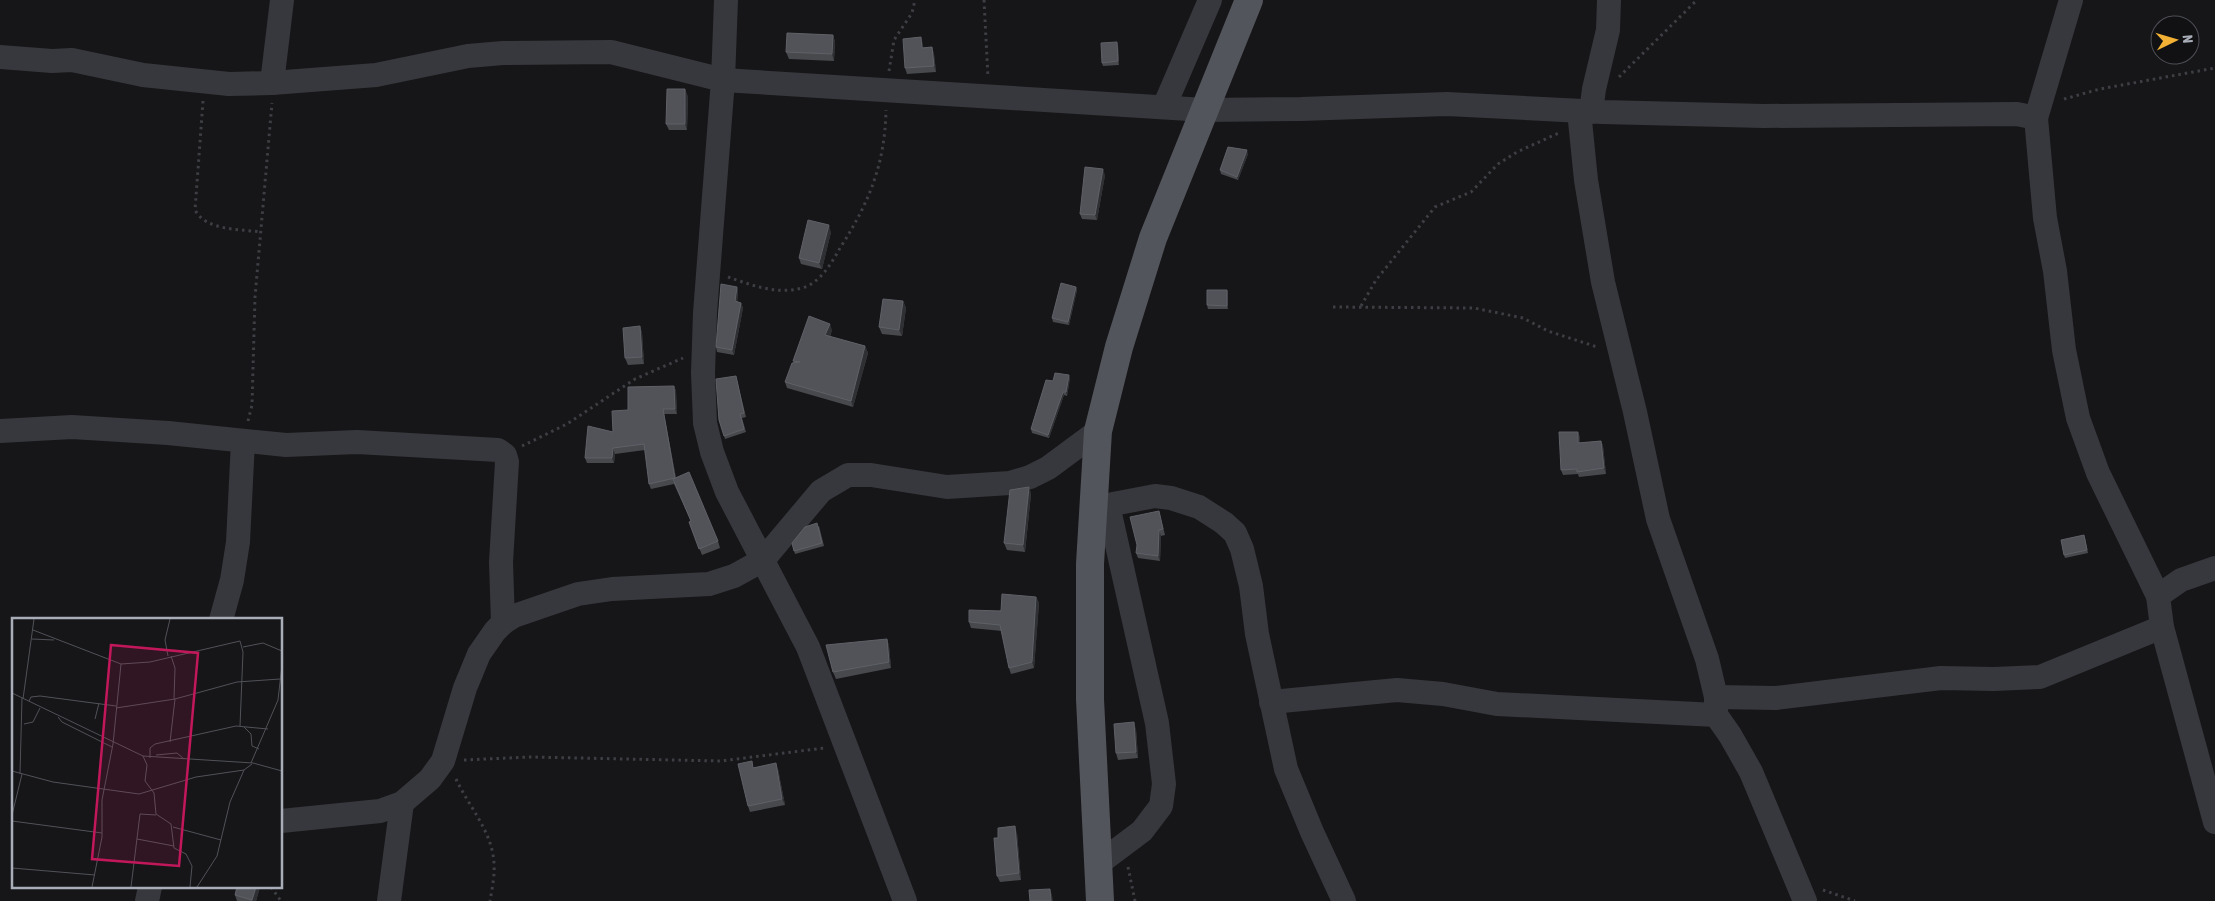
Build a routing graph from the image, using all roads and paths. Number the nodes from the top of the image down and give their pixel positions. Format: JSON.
{"nodes":[{"id":1,"x":282,"y":0,"type":"edge"},
{"id":2,"x":726,"y":0,"type":"edge"},
{"id":3,"x":915,"y":0,"type":"edge"},
{"id":4,"x":984,"y":0,"type":"edge"},
{"id":5,"x":1210,"y":0,"type":"edge"},
{"id":6,"x":1249,"y":0,"type":"edge"},
{"id":7,"x":1609,"y":0,"type":"edge"},
{"id":8,"x":1697,"y":0,"type":"edge"},
{"id":9,"x":2071,"y":0,"type":"edge"},
{"id":10,"x":0,"y":57,"type":"edge"},
{"id":11,"x":2215,"y":68,"type":"edge"},
{"id":12,"x":1618,"y":78,"type":"dead end"},
{"id":13,"x":723,"y":80,"type":"junction"},
{"id":14,"x":204,"y":82,"type":"junction"},
{"id":15,"x":272,"y":83,"type":"junction"},
{"id":16,"x":887,"y":90,"type":"junction"},
{"id":17,"x":988,"y":97,"type":"junction"},
{"id":18,"x":1164,"y":107,"type":"junction"},
{"id":19,"x":1205,"y":110,"type":"junction"},
{"id":20,"x":2038,"y":112,"type":"junction"},
{"id":21,"x":1583,"y":116,"type":"junction"},
{"id":22,"x":261,"y":232,"type":"junction"},
{"id":23,"x":708,"y":270,"type":"junction"},
{"id":24,"x":1361,"y":306,"type":"junction"},
{"id":25,"x":1333,"y":307,"type":"dead end"},
{"id":26,"x":704,"y":349,"type":"junction"},
{"id":27,"x":1621,"y":356,"type":"junction"},
{"id":28,"x":1098,"y":431,"type":"junction"},
{"id":29,"x":0,"y":432,"type":"edge"},
{"id":30,"x":243,"y":441,"type":"junction"},
{"id":31,"x":503,"y":452,"type":"junction"},
{"id":32,"x":1100,"y":507,"type":"junction"},
{"id":33,"x":763,"y":560,"type":"junction"},
{"id":34,"x":2215,"y":568,"type":"edge"},
{"id":35,"x":2158,"y":596,"type":"junction"},
{"id":36,"x":222,"y":618,"type":"edge"},
{"id":37,"x":503,"y":623,"type":"junction"},
{"id":38,"x":2162,"y":627,"type":"junction"},
{"id":39,"x":1271,"y":702,"type":"junction"},
{"id":40,"x":1716,"y":706,"type":"junction"},
{"id":41,"x":846,"y":745,"type":"junction"},
{"id":42,"x":446,"y":761,"type":"junction"},
{"id":43,"x":402,"y":802,"type":"junction"},
{"id":44,"x":282,"y":822,"type":"edge"},
{"id":45,"x":2215,"y":822,"type":"edge"},
{"id":46,"x":1124,"y":845,"type":"junction"},
{"id":47,"x":1098,"y":864,"type":"junction"},
{"id":48,"x":150,"y":888,"type":"edge"},
{"id":49,"x":272,"y":888,"type":"edge"},
{"id":50,"x":1802,"y":892,"type":"edge"},
{"id":51,"x":147,"y":901,"type":"edge"},
{"id":52,"x":281,"y":901,"type":"edge"},
{"id":53,"x":389,"y":901,"type":"edge"},
{"id":54,"x":490,"y":901,"type":"edge"},
{"id":55,"x":905,"y":901,"type":"edge"},
{"id":56,"x":1100,"y":901,"type":"edge"},
{"id":57,"x":1135,"y":901,"type":"edge"},
{"id":58,"x":1344,"y":901,"type":"edge"},
{"id":59,"x":1855,"y":901,"type":"edge"}],
"edges":[{"from":1,"to":15,"type":"street"},
{"from":2,"to":13,"type":"street"},
{"from":3,"to":16,"type":"path"},
{"from":4,"to":17,"type":"path"},
{"from":5,"to":18,"type":"street"},
{"from":6,"to":19,"type":"main road"},
{"from":7,"to":21,"type":"street"},
{"from":8,"to":12,"type":"path"},
{"from":9,"to":20,"type":"street"},
{"from":10,"to":14,"type":"street"},
{"from":11,"to":20,"type":"path"},
{"from":13,"to":15,"type":"street"},
{"from":13,"to":16,"type":"street"},
{"from":13,"to":23,"type":"street"},
{"from":14,"to":15,"type":"street"},
{"from":14,"to":22,"type":"path"},
{"from":15,"to":22,"type":"path"},
{"from":16,"to":17,"type":"street"},
{"from":16,"to":23,"type":"path"},
{"from":17,"to":18,"type":"street"},
{"from":18,"to":19,"type":"street"},
{"from":19,"to":21,"type":"street"},
{"from":19,"to":28,"type":"main road"},
{"from":20,"to":21,"type":"street"},
{"from":20,"to":35,"type":"street"},
{"from":21,"to":24,"type":"path"},
{"from":21,"to":27,"type":"street"},
{"from":22,"to":30,"type":"path"},
{"from":23,"to":26,"type":"street"},
{"from":24,"to":25,"type":"path"},
{"from":24,"to":27,"type":"path"},
{"from":26,"to":31,"type":"path"},
{"from":26,"to":33,"type":"street"},
{"from":27,"to":40,"type":"street"},
{"from":28,"to":32,"type":"main road"},
{"from":28,"to":33,"type":"street"},
{"from":29,"to":30,"type":"street"},
{"from":30,"to":31,"type":"street"},
{"from":30,"to":36,"type":"street"},
{"from":31,"to":37,"type":"street"},
{"from":32,"to":39,"type":"street"},
{"from":32,"to":46,"type":"street"},
{"from":32,"to":47,"type":"main road"},
{"from":33,"to":37,"type":"street"},
{"from":33,"to":41,"type":"street"},
{"from":34,"to":35,"type":"street"},
{"from":35,"to":38,"type":"street"},
{"from":37,"to":42,"type":"street"},
{"from":38,"to":40,"type":"street"},
{"from":38,"to":45,"type":"street"},
{"from":39,"to":40,"type":"street"},
{"from":39,"to":58,"type":"street"},
{"from":40,"to":50,"type":"street"},
{"from":41,"to":42,"type":"path"},
{"from":41,"to":55,"type":"street"},
{"from":42,"to":43,"type":"street"},
{"from":42,"to":54,"type":"path"},
{"from":43,"to":44,"type":"street"},
{"from":43,"to":53,"type":"street"},
{"from":46,"to":47,"type":"street"},
{"from":46,"to":57,"type":"path"},
{"from":47,"to":56,"type":"main road"},
{"from":48,"to":51,"type":"street"},
{"from":49,"to":52,"type":"path"},
{"from":50,"to":59,"type":"path"}]}
